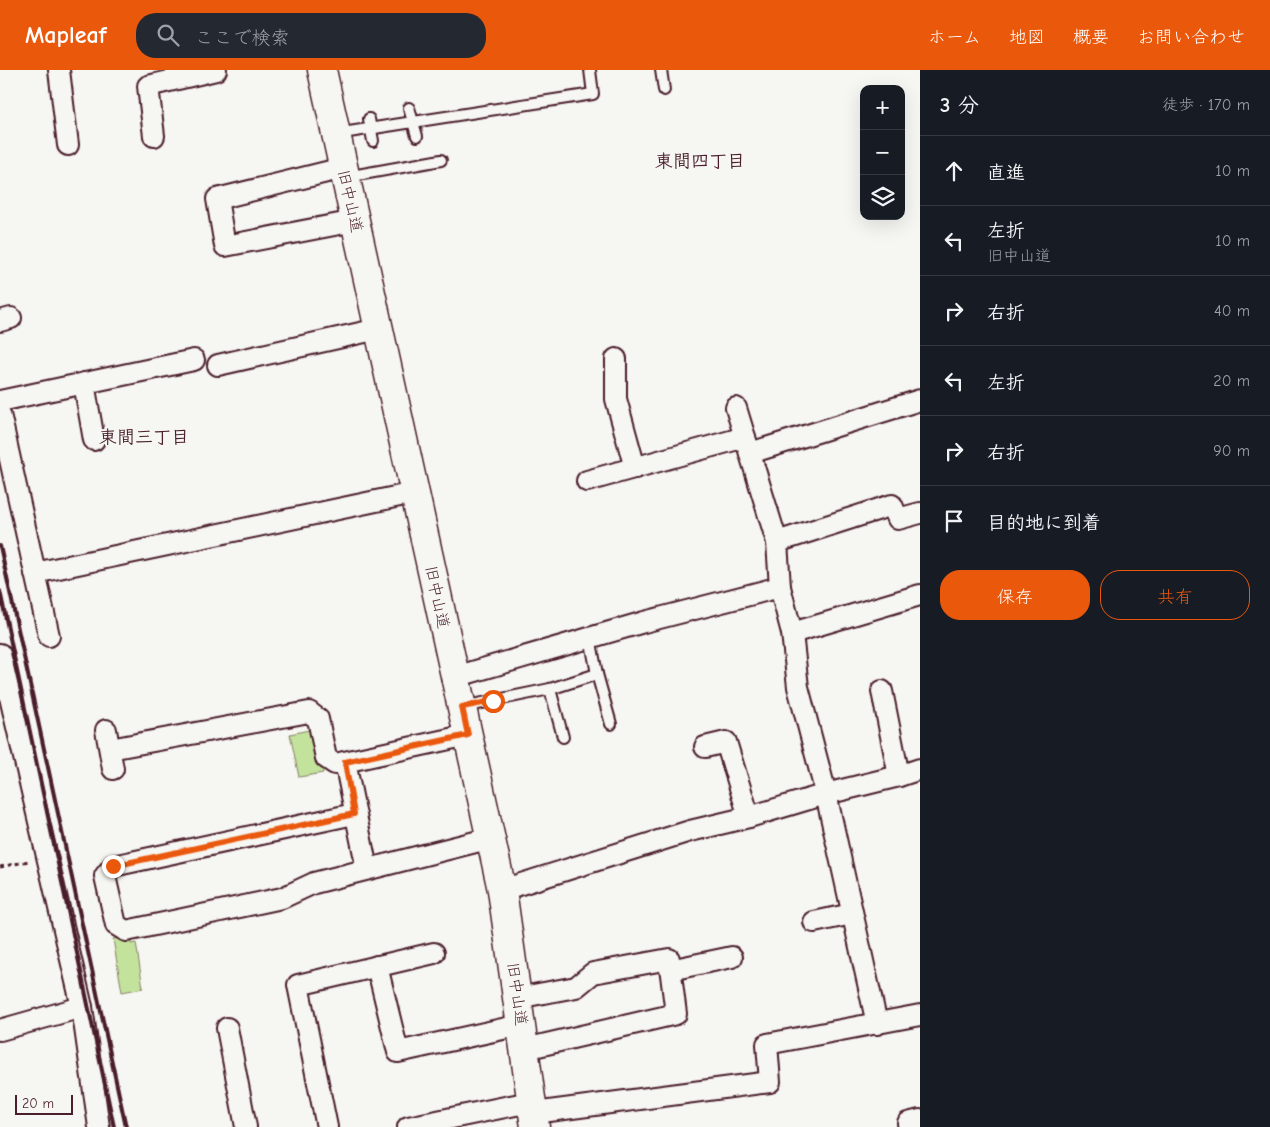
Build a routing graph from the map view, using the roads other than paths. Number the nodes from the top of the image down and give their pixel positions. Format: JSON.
{"nodes":[{"id":1,"x":59,"y":70,"type":"edge"},
{"id":2,"x":216,"y":70,"type":"edge"},
{"id":3,"x":322,"y":70,"type":"edge"},
{"id":4,"x":590,"y":70,"type":"edge"},
{"id":5,"x":661,"y":70,"type":"edge"},
{"id":6,"x":664,"y":90,"type":"dead end"},
{"id":7,"x":409,"y":108,"type":"dead end"},
{"id":8,"x":413,"y":123,"type":"junction"},
{"id":9,"x":370,"y":124,"type":"junction"},
{"id":10,"x":335,"y":134,"type":"junction"},
{"id":11,"x":154,"y":136,"type":"dead end"},
{"id":12,"x":417,"y":136,"type":"dead end"},
{"id":13,"x":373,"y":141,"type":"dead end"},
{"id":14,"x":68,"y":145,"type":"dead end"},
{"id":15,"x":441,"y":160,"type":"dead end"},
{"id":16,"x":344,"y":172,"type":"junction"},
{"id":17,"x":355,"y":221,"type":"junction"},
{"id":18,"x":378,"y":329,"type":"junction"},
{"id":19,"x":616,"y":359,"type":"dead end"},
{"id":20,"x":194,"y":360,"type":"dead end"},
{"id":21,"x":218,"y":365,"type":"dead end"},
{"id":22,"x":84,"y":383,"type":"junction"},
{"id":23,"x":920,"y":400,"type":"edge"},
{"id":24,"x":0,"y":401,"type":"edge"},
{"id":25,"x":736,"y":408,"type":"dead end"},
{"id":26,"x":0,"y":414,"type":"edge"},
{"id":27,"x":94,"y":440,"type":"dead end"},
{"id":28,"x":748,"y":445,"type":"junction"},
{"id":29,"x":635,"y":468,"type":"junction"},
{"id":30,"x":587,"y":481,"type":"dead end"},
{"id":31,"x":414,"y":493,"type":"junction"},
{"id":32,"x":920,"y":513,"type":"edge"},
{"id":33,"x":777,"y":542,"type":"junction"},
{"id":34,"x":35,"y":573,"type":"junction"},
{"id":35,"x":780,"y":588,"type":"junction"},
{"id":36,"x":920,"y":595,"type":"edge"},
{"id":37,"x":792,"y":633,"type":"junction"},
{"id":38,"x":48,"y":636,"type":"dead end"},
{"id":39,"x":590,"y":637,"type":"junction"},
{"id":40,"x":0,"y":654,"type":"edge"},
{"id":41,"x":597,"y":674,"type":"junction"},
{"id":42,"x":455,"y":677,"type":"junction"},
{"id":43,"x":550,"y":689,"type":"junction"},
{"id":44,"x":882,"y":691,"type":"dead end"},
{"id":45,"x":462,"y":707,"type":"junction"},
{"id":46,"x":6,"y":713,"type":"edge"},
{"id":47,"x":611,"y":724,"type":"dead end"},
{"id":48,"x":468,"y":735,"type":"junction"},
{"id":49,"x":563,"y":737,"type":"dead end"},
{"id":50,"x":704,"y":747,"type":"dead end"},
{"id":51,"x":345,"y":762,"type":"junction"},
{"id":52,"x":113,"y":769,"type":"dead end"},
{"id":53,"x":920,"y":769,"type":"edge"},
{"id":54,"x":899,"y":776,"type":"junction"},
{"id":55,"x":826,"y":794,"type":"junction"},
{"id":56,"x":354,"y":814,"type":"junction"},
{"id":57,"x":749,"y":817,"type":"junction"},
{"id":58,"x":491,"y":838,"type":"junction"},
{"id":59,"x":367,"y":869,"type":"junction"},
{"id":60,"x":502,"y":890,"type":"junction"},
{"id":61,"x":852,"y":914,"type":"junction"},
{"id":62,"x":814,"y":922,"type":"dead end"},
{"id":63,"x":434,"y":953,"type":"dead end"},
{"id":64,"x":732,"y":957,"type":"dead end"},
{"id":65,"x":376,"y":966,"type":"junction"},
{"id":66,"x":670,"y":970,"type":"junction"},
{"id":67,"x":517,"y":998,"type":"junction"},
{"id":68,"x":82,"y":1007,"type":"junction"},
{"id":69,"x":920,"y":1015,"type":"edge"},
{"id":70,"x":876,"y":1024,"type":"junction"},
{"id":71,"x":228,"y":1028,"type":"dead end"},
{"id":72,"x":0,"y":1030,"type":"edge"},
{"id":73,"x":523,"y":1037,"type":"junction"},
{"id":74,"x":535,"y":1120,"type":"edge"},
{"id":75,"x":97,"y":1126,"type":"edge"},
{"id":76,"x":246,"y":1127,"type":"edge"},
{"id":77,"x":327,"y":1127,"type":"edge"},
{"id":78,"x":408,"y":1127,"type":"edge"}],
"edges":[{"from":1,"to":14,"type":"street"},
{"from":2,"to":11,"type":"street"},
{"from":3,"to":10,"type":"main road","name":"旧中山道"},
{"from":4,"to":8,"type":"lane"},
{"from":5,"to":6,"type":"lane"},
{"from":7,"to":8,"type":"lane"},
{"from":8,"to":9,"type":"lane"},
{"from":8,"to":12,"type":"lane"},
{"from":9,"to":10,"type":"lane"},
{"from":9,"to":13,"type":"lane"},
{"from":10,"to":16,"type":"main road","name":"旧中山道"},
{"from":15,"to":16,"type":"lane"},
{"from":16,"to":17,"type":"main road","name":"旧中山道"},
{"from":16,"to":17,"type":"street"},
{"from":17,"to":18,"type":"main road","name":"旧中山道"},
{"from":18,"to":21,"type":"street"},
{"from":18,"to":31,"type":"main road","name":"旧中山道"},
{"from":19,"to":29,"type":"street"},
{"from":20,"to":22,"type":"street"},
{"from":22,"to":24,"type":"street"},
{"from":22,"to":27,"type":"street"},
{"from":23,"to":28,"type":"street"},
{"from":25,"to":28,"type":"street"},
{"from":26,"to":34,"type":"street"},
{"from":28,"to":29,"type":"street"},
{"from":28,"to":33,"type":"street"},
{"from":29,"to":30,"type":"street"},
{"from":31,"to":34,"type":"street"},
{"from":31,"to":42,"type":"main road","name":"旧中山道"},
{"from":32,"to":33,"type":"street"},
{"from":33,"to":35,"type":"street"},
{"from":34,"to":38,"type":"street"},
{"from":35,"to":37,"type":"street"},
{"from":35,"to":39,"type":"street"},
{"from":36,"to":37,"type":"street"},
{"from":37,"to":55,"type":"street"},
{"from":39,"to":41,"type":"lane"},
{"from":39,"to":42,"type":"street"},
{"from":40,"to":46,"type":"street"},
{"from":41,"to":43,"type":"lane"},
{"from":41,"to":47,"type":"lane"},
{"from":42,"to":45,"type":"main road","name":"旧中山道"},
{"from":43,"to":45,"type":"lane"},
{"from":43,"to":49,"type":"lane"},
{"from":44,"to":54,"type":"street"},
{"from":45,"to":48,"type":"main road","name":"旧中山道"},
{"from":46,"to":68,"type":"street"},
{"from":48,"to":51,"type":"street"},
{"from":48,"to":58,"type":"main road","name":"旧中山道"},
{"from":50,"to":57,"type":"street"},
{"from":51,"to":52,"type":"street"},
{"from":51,"to":56,"type":"street"},
{"from":53,"to":54,"type":"street"},
{"from":54,"to":55,"type":"street"},
{"from":55,"to":57,"type":"street"},
{"from":55,"to":61,"type":"street"},
{"from":56,"to":59,"type":"street"},
{"from":56,"to":59,"type":"street"},
{"from":57,"to":60,"type":"street"},
{"from":58,"to":59,"type":"street"},
{"from":58,"to":60,"type":"main road","name":"旧中山道"},
{"from":60,"to":67,"type":"main road","name":"旧中山道"},
{"from":61,"to":62,"type":"street"},
{"from":61,"to":70,"type":"street"},
{"from":63,"to":65,"type":"street"},
{"from":64,"to":66,"type":"street"},
{"from":65,"to":73,"type":"street"},
{"from":65,"to":77,"type":"street"},
{"from":66,"to":67,"type":"street"},
{"from":66,"to":73,"type":"street"},
{"from":67,"to":73,"type":"main road","name":"旧中山道"},
{"from":68,"to":72,"type":"street"},
{"from":68,"to":75,"type":"street"},
{"from":69,"to":70,"type":"street"},
{"from":70,"to":74,"type":"street"},
{"from":71,"to":76,"type":"street"},
{"from":73,"to":74,"type":"main road","name":"旧中山道"},
{"from":74,"to":78,"type":"street"}]}
